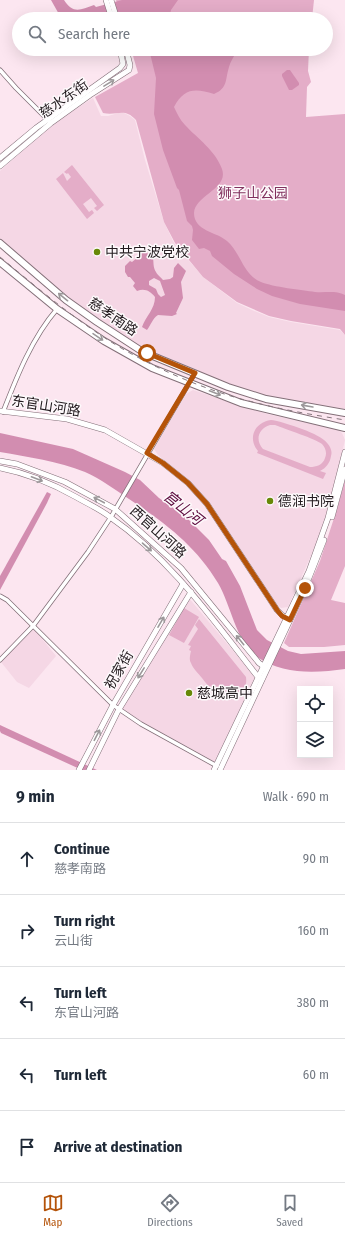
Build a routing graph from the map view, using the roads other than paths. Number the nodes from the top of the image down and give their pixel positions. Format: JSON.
{"nodes":[{"id":1,"x":106,"y":0,"type":"edge"},
{"id":2,"x":111,"y":0,"type":"edge"},
{"id":3,"x":110,"y":12,"type":"edge"},
{"id":4,"x":115,"y":12,"type":"edge"},
{"id":5,"x":121,"y":56,"type":"edge"},
{"id":6,"x":128,"y":56,"type":"edge"},
{"id":7,"x":0,"y":70,"type":"edge"},
{"id":8,"x":49,"y":121,"type":"junction"},
{"id":9,"x":0,"y":158,"type":"edge"},
{"id":10,"x":0,"y":166,"type":"edge"},
{"id":11,"x":0,"y":243,"type":"edge"},
{"id":12,"x":0,"y":262,"type":"edge"},
{"id":13,"x":57,"y":309,"type":"junction"},
{"id":14,"x":195,"y":373,"type":"junction"},
{"id":15,"x":189,"y":383,"type":"junction"},
{"id":16,"x":2,"y":412,"type":"edge"},
{"id":17,"x":345,"y":413,"type":"edge"},
{"id":18,"x":345,"y":428,"type":"edge"},
{"id":19,"x":345,"y":452,"type":"edge"},
{"id":20,"x":147,"y":453,"type":"junction"},
{"id":21,"x":0,"y":461,"type":"edge"},
{"id":22,"x":0,"y":468,"type":"edge"},
{"id":23,"x":345,"y":469,"type":"edge"},
{"id":24,"x":115,"y":509,"type":"junction"},
{"id":25,"x":111,"y":517,"type":"junction"},
{"id":26,"x":183,"y":584,"type":"junction"},
{"id":27,"x":191,"y":592,"type":"junction"},
{"id":28,"x":0,"y":596,"type":"edge"},
{"id":29,"x":288,"y":619,"type":"junction"},
{"id":30,"x":33,"y":626,"type":"junction"},
{"id":31,"x":0,"y":660,"type":"edge"},
{"id":32,"x":265,"y":667,"type":"junction"},
{"id":33,"x":260,"y":678,"type":"junction"},
{"id":34,"x":112,"y":705,"type":"junction"},
{"id":35,"x":119,"y":709,"type":"junction"},
{"id":36,"x":218,"y":768,"type":"edge"},
{"id":37,"x":79,"y":770,"type":"edge"},
{"id":38,"x":88,"y":770,"type":"edge"}],
"edges":[{"from":1,"to":3,"type":"street"},
{"from":2,"to":4,"type":"street"},
{"from":5,"to":8,"type":"street","name":"慈水东街"},
{"from":8,"to":6,"type":"street","name":"慈水东街","one_way":true},
{"from":7,"to":8,"type":"street"},
{"from":8,"to":9,"type":"street","name":"慈水东街"},
{"from":8,"to":10,"type":"street","name":"慈水东街"},
{"from":14,"to":11,"type":"main road","name":"慈孝南路","one_way":true},
{"from":12,"to":13,"type":"main road","name":"慈孝南路"},
{"from":13,"to":15,"type":"main road","name":"慈孝南路","one_way":true},
{"from":13,"to":16,"type":"street"},
{"from":14,"to":15,"type":"street"},
{"from":17,"to":14,"type":"main road","name":"慈孝南路","one_way":true},
{"from":15,"to":18,"type":"main road","name":"慈孝南路","one_way":true},
{"from":15,"to":20,"type":"street"},
{"from":16,"to":20,"type":"street","name":"东官山河路"},
{"from":19,"to":29,"type":"street"},
{"from":20,"to":24,"type":"street"},
{"from":20,"to":29,"type":"street","name":"东官山河路"},
{"from":24,"to":21,"type":"street","name":"西官山河路","one_way":true},
{"from":22,"to":25,"type":"street","name":"西官山河路","one_way":true},
{"from":23,"to":29,"type":"street"},
{"from":24,"to":25,"type":"street"},
{"from":32,"to":24,"type":"street","name":"西官山河路","one_way":true},
{"from":25,"to":26,"type":"street","name":"西官山河路","one_way":true},
{"from":25,"to":30,"type":"street"},
{"from":26,"to":27,"type":"street","name":"西官山河路"},
{"from":34,"to":26,"type":"street","name":"祝家街","one_way":true},
{"from":27,"to":33,"type":"street","name":"西官山河路"},
{"from":27,"to":35,"type":"street","name":"祝家街","one_way":true},
{"from":28,"to":30,"type":"street"},
{"from":29,"to":32,"type":"street"},
{"from":30,"to":31,"type":"street"},
{"from":30,"to":34,"type":"street"},
{"from":32,"to":33,"type":"street"},
{"from":33,"to":36,"type":"street"},
{"from":34,"to":35,"type":"street"},
{"from":37,"to":34,"type":"street","name":"祝家街","one_way":true},
{"from":35,"to":36,"type":"street"},
{"from":35,"to":38,"type":"street","name":"祝家街"}]}
